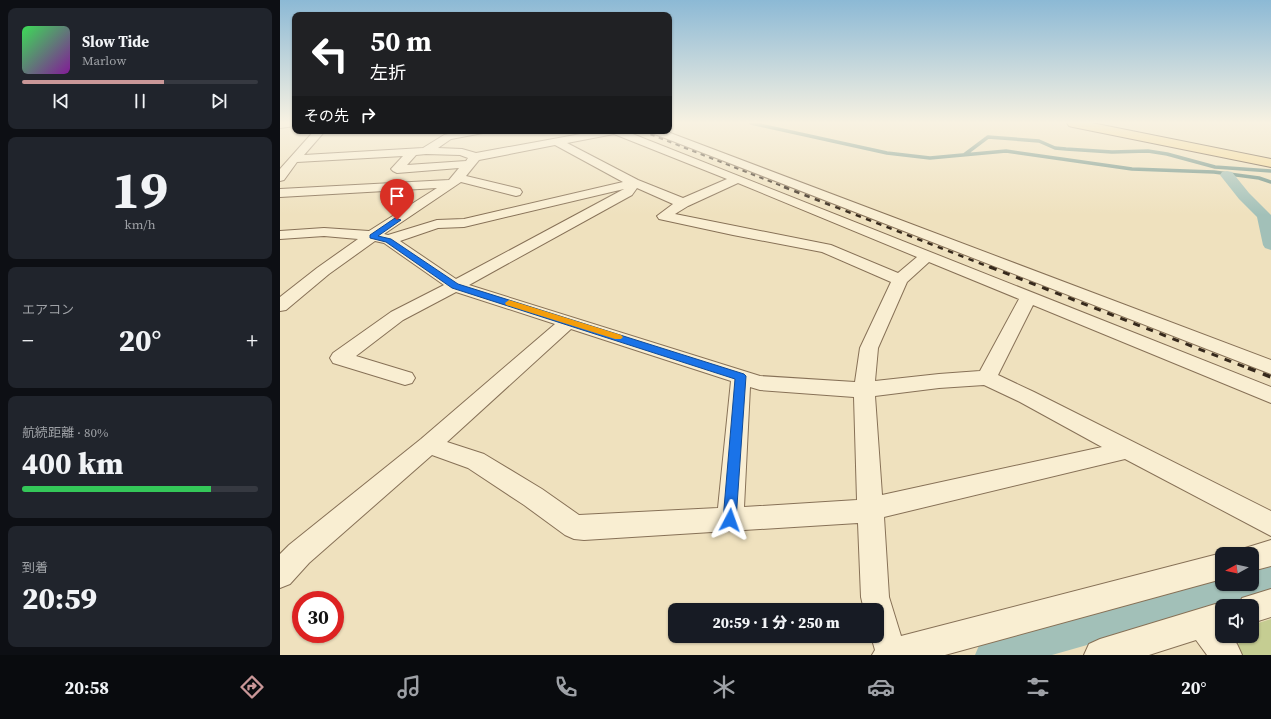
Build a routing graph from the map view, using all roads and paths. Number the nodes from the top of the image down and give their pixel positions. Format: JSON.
{"nodes":[{"id":1,"x":299,"y":154,"type":"edge"},
{"id":2,"x":392,"y":154,"type":"edge"},
{"id":3,"x":418,"y":154,"type":"edge"},
{"id":4,"x":464,"y":154,"type":"edge"},
{"id":5,"x":505,"y":154,"type":"edge"},
{"id":6,"x":579,"y":154,"type":"edge"},
{"id":7,"x":672,"y":154,"type":"edge"},
{"id":8,"x":715,"y":154,"type":"edge"},
{"id":9,"x":1224,"y":154,"type":"edge"},
{"id":10,"x":294,"y":159,"type":"junction"},
{"id":11,"x":472,"y":161,"type":"junction"},
{"id":12,"x":1271,"y":163,"type":"edge"},
{"id":13,"x":280,"y":177,"type":"edge"},
{"id":14,"x":738,"y":179,"type":"junction"},
{"id":15,"x":456,"y":180,"type":"junction"},
{"id":16,"x":634,"y":183,"type":"junction"},
{"id":17,"x":516,"y":192,"type":"dead end"},
{"id":18,"x":280,"y":193,"type":"edge"},
{"id":19,"x":683,"y":203,"type":"junction"},
{"id":20,"x":280,"y":235,"type":"edge"},
{"id":21,"x":372,"y":236,"type":"junction"},
{"id":22,"x":389,"y":240,"type":"junction"},
{"id":23,"x":927,"y":256,"type":"junction"},
{"id":24,"x":900,"y":280,"type":"junction"},
{"id":25,"x":455,"y":286,"type":"junction"},
{"id":26,"x":1029,"y":297,"type":"junction"},
{"id":27,"x":280,"y":306,"type":"edge"},
{"id":28,"x":569,"y":321,"type":"junction"},
{"id":29,"x":1271,"y":367,"type":"edge"},
{"id":30,"x":741,"y":376,"type":"junction"},
{"id":31,"x":405,"y":378,"type":"dead end"},
{"id":32,"x":986,"y":378,"type":"junction"},
{"id":33,"x":864,"y":390,"type":"junction"},
{"id":34,"x":1271,"y":395,"type":"edge"},
{"id":35,"x":429,"y":445,"type":"junction"},
{"id":36,"x":1122,"y":446,"type":"junction"},
{"id":37,"x":871,"y":509,"type":"junction"},
{"id":38,"x":730,"y":520,"type":"junction"},
{"id":39,"x":1271,"y":524,"type":"edge"},
{"id":40,"x":1271,"y":553,"type":"edge"},
{"id":41,"x":1259,"y":556,"type":"edge"},
{"id":42,"x":1215,"y":568,"type":"edge"},
{"id":43,"x":280,"y":574,"type":"edge"},
{"id":44,"x":1271,"y":603,"type":"edge"},
{"id":45,"x":1259,"y":606,"type":"edge"},
{"id":46,"x":1212,"y":620,"type":"edge"},
{"id":47,"x":891,"y":655,"type":"edge"},
{"id":48,"x":1100,"y":655,"type":"edge"},
{"id":49,"x":1226,"y":655,"type":"edge"}],
"edges":[{"from":1,"to":10,"type":"street"},
{"from":2,"to":10,"type":"street"},
{"from":3,"to":11,"type":"street"},
{"from":4,"to":11,"type":"street"},
{"from":5,"to":11,"type":"street"},
{"from":6,"to":16,"type":"street"},
{"from":7,"to":14,"type":"street"},
{"from":8,"to":29,"type":"street"},
{"from":9,"to":12,"type":"main road"},
{"from":10,"to":13,"type":"street"},
{"from":11,"to":15,"type":"street"},
{"from":14,"to":19,"type":"street"},
{"from":14,"to":23,"type":"street"},
{"from":15,"to":17,"type":"street"},
{"from":15,"to":18,"type":"street"},
{"from":15,"to":21,"type":"street"},
{"from":16,"to":19,"type":"street"},
{"from":16,"to":22,"type":"street"},
{"from":16,"to":25,"type":"street"},
{"from":19,"to":24,"type":"street"},
{"from":20,"to":21,"type":"street"},
{"from":21,"to":22,"type":"street"},
{"from":21,"to":27,"type":"street"},
{"from":22,"to":25,"type":"street"},
{"from":23,"to":24,"type":"street"},
{"from":23,"to":26,"type":"street"},
{"from":24,"to":33,"type":"street"},
{"from":25,"to":28,"type":"street"},
{"from":25,"to":31,"type":"street"},
{"from":26,"to":32,"type":"street"},
{"from":26,"to":34,"type":"street"},
{"from":28,"to":30,"type":"street"},
{"from":28,"to":35,"type":"street"},
{"from":30,"to":33,"type":"street"},
{"from":30,"to":38,"type":"street"},
{"from":32,"to":33,"type":"street"},
{"from":32,"to":36,"type":"street"},
{"from":33,"to":37,"type":"street"},
{"from":35,"to":38,"type":"street"},
{"from":35,"to":43,"type":"street"},
{"from":36,"to":37,"type":"street"},
{"from":36,"to":39,"type":"street"},
{"from":37,"to":38,"type":"street"},
{"from":37,"to":47,"type":"street"},
{"from":40,"to":41,"type":"street"},
{"from":42,"to":47,"type":"street"},
{"from":44,"to":45,"type":"street"},
{"from":46,"to":48,"type":"street"},
{"from":46,"to":49,"type":"street"}]}
